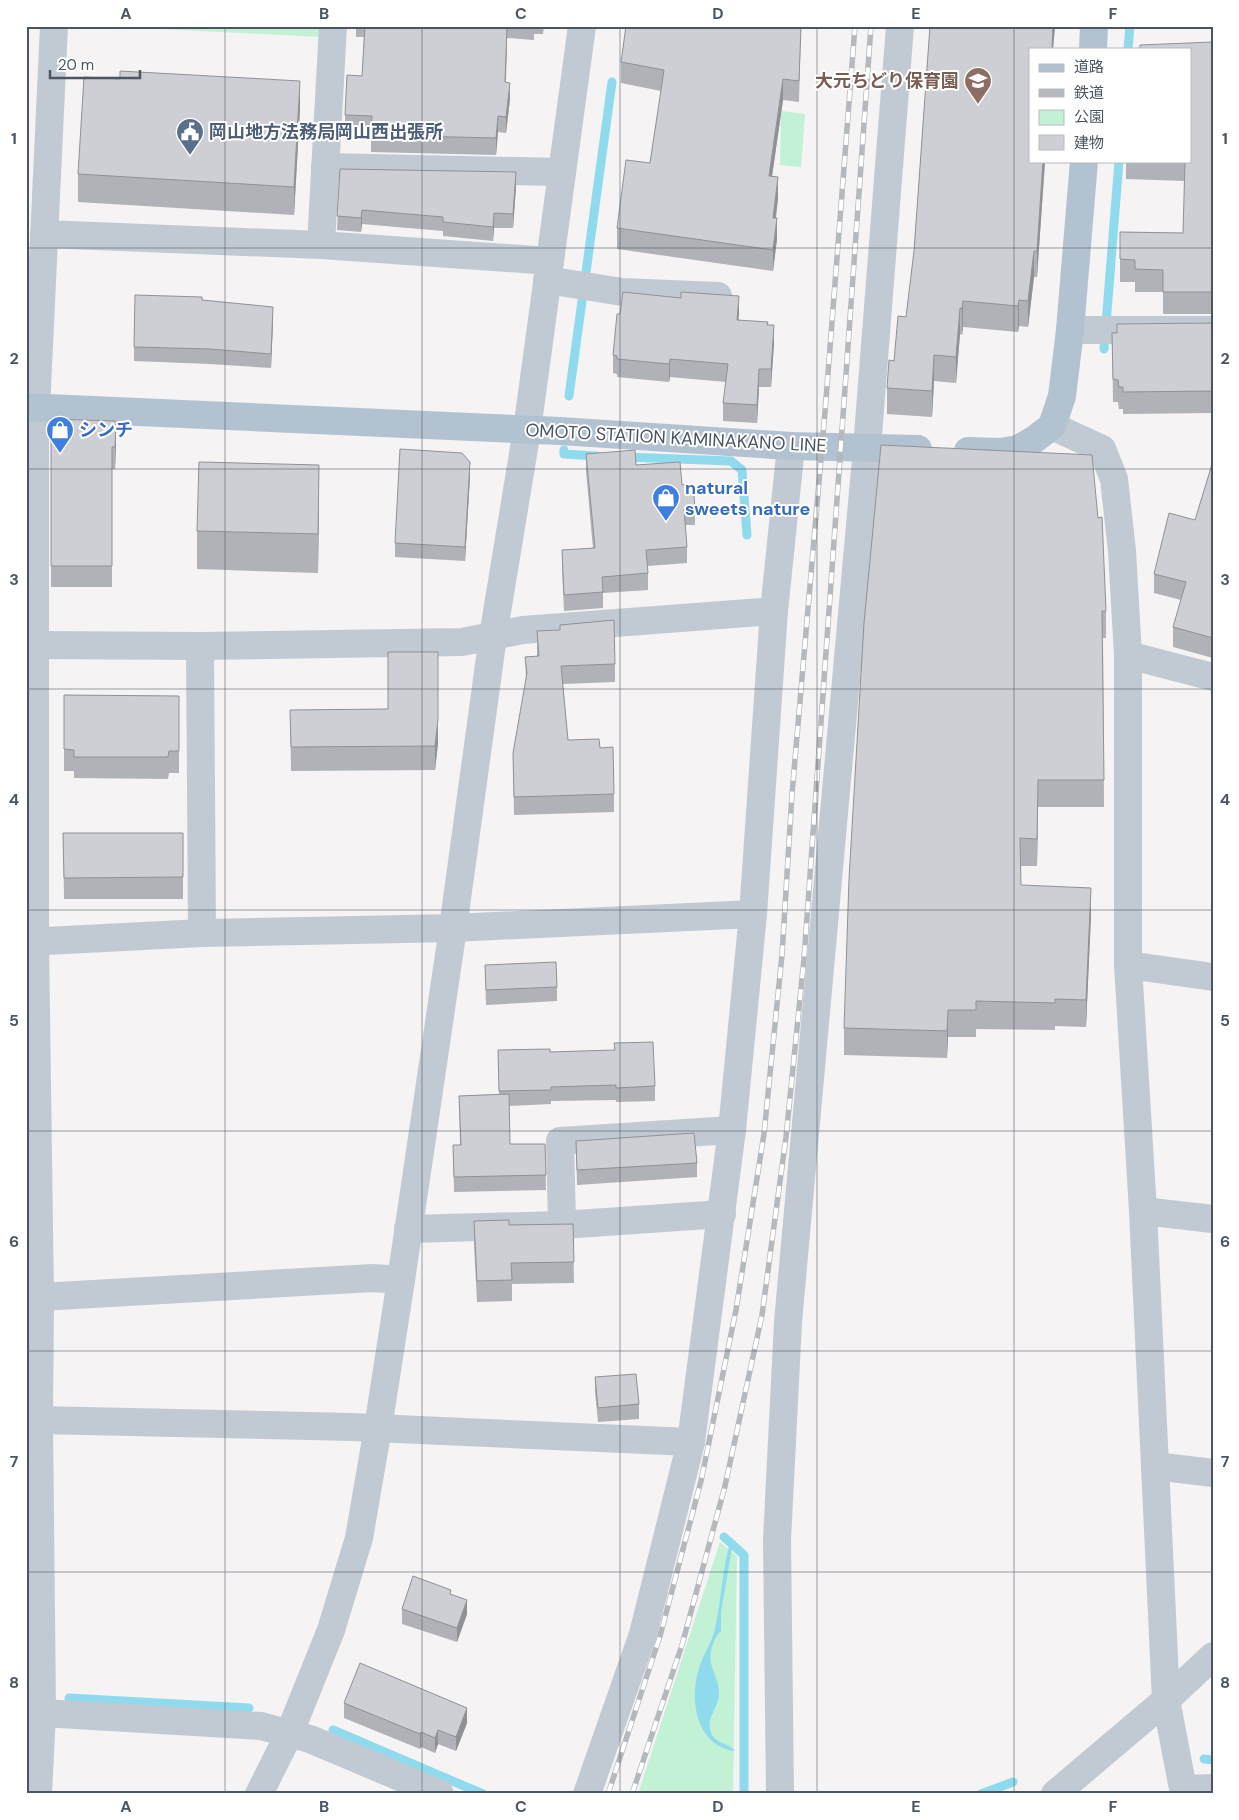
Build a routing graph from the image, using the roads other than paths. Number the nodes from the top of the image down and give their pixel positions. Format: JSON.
{"nodes":[{"id":1,"x":54,"y":26,"type":"edge"},
{"id":2,"x":333,"y":26,"type":"edge"},
{"id":3,"x":582,"y":26,"type":"edge"},
{"id":4,"x":900,"y":26,"type":"edge"},
{"id":5,"x":1094,"y":26,"type":"edge"},
{"id":6,"x":1092,"y":48,"type":"edge"},
{"id":7,"x":1084,"y":162,"type":"edge"},
{"id":8,"x":325,"y":167,"type":"junction"},
{"id":9,"x":561,"y":172,"type":"junction"},
{"id":10,"x":44,"y":234,"type":"junction"},
{"id":11,"x":321,"y":245,"type":"junction"},
{"id":12,"x":548,"y":270,"type":"junction"},
{"id":13,"x":725,"y":296,"type":"edge"},
{"id":14,"x":1070,"y":330,"type":"junction"},
{"id":15,"x":1213,"y":330,"type":"edge"},
{"id":16,"x":31,"y":407,"type":"edge"},
{"id":17,"x":1052,"y":426,"type":"junction"},
{"id":18,"x":527,"y":430,"type":"junction"},
{"id":19,"x":791,"y":446,"type":"junction"},
{"id":20,"x":867,"y":448,"type":"junction"},
{"id":21,"x":774,"y":611,"type":"junction"},
{"id":22,"x":493,"y":636,"type":"junction"},
{"id":23,"x":35,"y":645,"type":"junction"},
{"id":24,"x":200,"y":646,"type":"junction"},
{"id":25,"x":1128,"y":655,"type":"junction"},
{"id":26,"x":1213,"y":677,"type":"edge"},
{"id":27,"x":753,"y":914,"type":"junction"},
{"id":28,"x":453,"y":928,"type":"junction"},
{"id":29,"x":202,"y":933,"type":"junction"},
{"id":30,"x":30,"y":942,"type":"edge"},
{"id":31,"x":1128,"y":965,"type":"junction"},
{"id":32,"x":1213,"y":977,"type":"edge"},
{"id":33,"x":732,"y":1130,"type":"junction"},
{"id":34,"x":1143,"y":1211,"type":"junction"},
{"id":35,"x":722,"y":1214,"type":"junction"},
{"id":36,"x":1213,"y":1219,"type":"edge"},
{"id":37,"x":562,"y":1224,"type":"junction"},
{"id":38,"x":408,"y":1229,"type":"junction"},
{"id":39,"x":401,"y":1280,"type":"junction"},
{"id":40,"x":40,"y":1298,"type":"junction"},
{"id":41,"x":32,"y":1421,"type":"edge"},
{"id":42,"x":378,"y":1428,"type":"junction"},
{"id":43,"x":691,"y":1442,"type":"junction"},
{"id":44,"x":1156,"y":1466,"type":"junction"},
{"id":45,"x":1213,"y":1473,"type":"edge"},
{"id":46,"x":1213,"y":1656,"type":"edge"},
{"id":47,"x":1166,"y":1700,"type":"junction"},
{"id":48,"x":34,"y":1712,"type":"edge"},
{"id":49,"x":290,"y":1732,"type":"junction"},
{"id":50,"x":1213,"y":1788,"type":"edge"},
{"id":51,"x":1184,"y":1792,"type":"edge"},
{"id":52,"x":38,"y":1794,"type":"edge"},
{"id":53,"x":258,"y":1794,"type":"edge"},
{"id":54,"x":440,"y":1794,"type":"edge"},
{"id":55,"x":587,"y":1794,"type":"edge"},
{"id":56,"x":780,"y":1794,"type":"edge"},
{"id":57,"x":1055,"y":1794,"type":"edge"}],
"edges":[{"from":1,"to":10,"type":"street"},
{"from":2,"to":8,"type":"street"},
{"from":3,"to":9,"type":"street"},
{"from":4,"to":20,"type":"street"},
{"from":5,"to":6,"type":"main road"},
{"from":7,"to":14,"type":"main road"},
{"from":8,"to":9,"type":"street"},
{"from":8,"to":11,"type":"street"},
{"from":9,"to":12,"type":"street"},
{"from":10,"to":11,"type":"street"},
{"from":10,"to":16,"type":"street"},
{"from":11,"to":12,"type":"street"},
{"from":12,"to":13,"type":"street"},
{"from":12,"to":18,"type":"street"},
{"from":14,"to":15,"type":"street"},
{"from":14,"to":17,"type":"main road"},
{"from":16,"to":18,"type":"main road","name":"OMOTO STATION KAMINAKANO LINE"},
{"from":16,"to":23,"type":"street"},
{"from":17,"to":20,"type":"main road","name":"OMOTO STATION KAMINAKANO LINE"},
{"from":17,"to":25,"type":"street"},
{"from":18,"to":19,"type":"main road","name":"OMOTO STATION KAMINAKANO LINE"},
{"from":18,"to":22,"type":"street"},
{"from":19,"to":20,"type":"main road","name":"OMOTO STATION KAMINAKANO LINE"},
{"from":19,"to":21,"type":"street"},
{"from":20,"to":56,"type":"street"},
{"from":21,"to":22,"type":"street"},
{"from":21,"to":27,"type":"street"},
{"from":22,"to":24,"type":"street"},
{"from":22,"to":28,"type":"street"},
{"from":23,"to":24,"type":"street"},
{"from":23,"to":30,"type":"street"},
{"from":24,"to":29,"type":"street"},
{"from":25,"to":26,"type":"street"},
{"from":25,"to":31,"type":"street"},
{"from":27,"to":28,"type":"street"},
{"from":27,"to":33,"type":"street"},
{"from":28,"to":29,"type":"street"},
{"from":28,"to":38,"type":"street"},
{"from":29,"to":30,"type":"street"},
{"from":30,"to":40,"type":"street"},
{"from":31,"to":32,"type":"street"},
{"from":31,"to":34,"type":"street"},
{"from":33,"to":35,"type":"street"},
{"from":33,"to":37,"type":"street"},
{"from":34,"to":36,"type":"street"},
{"from":34,"to":44,"type":"street"},
{"from":35,"to":37,"type":"street"},
{"from":35,"to":43,"type":"street"},
{"from":37,"to":38,"type":"street"},
{"from":38,"to":39,"type":"street"},
{"from":39,"to":40,"type":"street"},
{"from":39,"to":42,"type":"street"},
{"from":40,"to":41,"type":"street"},
{"from":41,"to":42,"type":"street"},
{"from":41,"to":48,"type":"street"},
{"from":42,"to":43,"type":"street"},
{"from":42,"to":49,"type":"street"},
{"from":43,"to":55,"type":"street"},
{"from":44,"to":45,"type":"street"},
{"from":44,"to":47,"type":"street"},
{"from":46,"to":47,"type":"street"},
{"from":47,"to":51,"type":"street"},
{"from":47,"to":57,"type":"street"},
{"from":48,"to":49,"type":"street"},
{"from":48,"to":52,"type":"street"},
{"from":49,"to":53,"type":"street"},
{"from":49,"to":54,"type":"street"},
{"from":50,"to":51,"type":"street"}]}
